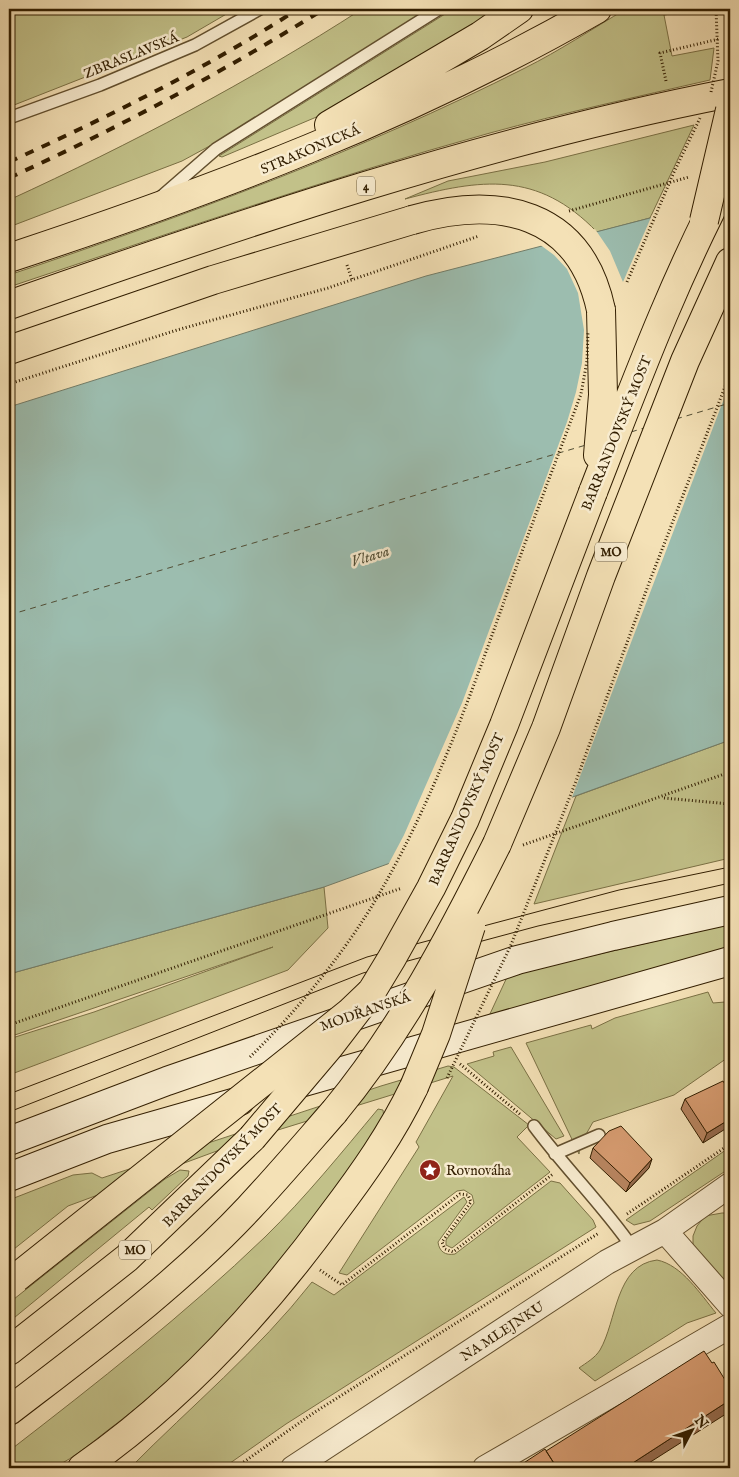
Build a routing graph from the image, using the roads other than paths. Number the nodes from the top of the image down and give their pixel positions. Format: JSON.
{"nodes":[{"id":1,"x":260,"y":9,"type":"edge"},
{"id":2,"x":440,"y":9,"type":"edge"},
{"id":3,"x":519,"y":9,"type":"edge"},
{"id":4,"x":597,"y":9,"type":"edge"},
{"id":5,"x":718,"y":102,"type":"edge"},
{"id":6,"x":9,"y":118,"type":"edge"},
{"id":7,"x":730,"y":174,"type":"edge"},
{"id":8,"x":225,"y":183,"type":"junction"},
{"id":9,"x":141,"y":214,"type":"junction"},
{"id":10,"x":704,"y":222,"type":"junction"},
{"id":11,"x":9,"y":258,"type":"edge"},
{"id":12,"x":730,"y":262,"type":"edge"},
{"id":13,"x":9,"y":305,"type":"edge"},
{"id":14,"x":9,"y":350,"type":"edge"},
{"id":15,"x":593,"y":492,"type":"junction"},
{"id":16,"x":509,"y":845,"type":"junction"},
{"id":17,"x":730,"y":910,"type":"edge"},
{"id":18,"x":730,"y":961,"type":"edge"},
{"id":19,"x":372,"y":991,"type":"junction"},
{"id":20,"x":534,"y":1126,"type":"road end"},
{"id":21,"x":599,"y":1135,"type":"dead end"},
{"id":22,"x":9,"y":1141,"type":"edge"},
{"id":23,"x":555,"y":1154,"type":"junction"},
{"id":24,"x":9,"y":1177,"type":"edge"},
{"id":25,"x":724,"y":1194,"type":"edge"},
{"id":26,"x":665,"y":1231,"type":"junction"},
{"id":27,"x":632,"y":1247,"type":"junction"},
{"id":28,"x":12,"y":1281,"type":"edge"},
{"id":29,"x":730,"y":1306,"type":"edge"},
{"id":30,"x":730,"y":1326,"type":"edge"},
{"id":31,"x":9,"y":1352,"type":"edge"},
{"id":32,"x":9,"y":1411,"type":"edge"},
{"id":33,"x":82,"y":1468,"type":"edge"},
{"id":34,"x":293,"y":1468,"type":"edge"},
{"id":35,"x":485,"y":1468,"type":"edge"}],
"edges":[{"from":1,"to":6,"type":"lane","name":"ZBRASLAVSKÁ"},
{"from":2,"to":9,"type":"lane"},
{"from":3,"to":8,"type":"main road"},
{"from":4,"to":8,"type":"main road","name":"STRAKONICKÁ"},
{"from":5,"to":10,"type":"main road","bridge":true},
{"from":5,"to":13,"type":"main road","number":"4"},
{"from":7,"to":10,"type":"main road","name":"BARRANDOVSKÝ MOST","number":"MO","bridge":true},
{"from":8,"to":9,"type":"main road","name":"STRAKONICKÁ"},
{"from":9,"to":11,"type":"main road","name":"STRAKONICKÁ"},
{"from":10,"to":15,"type":"main road","name":"BARRANDOVSKÝ MOST","number":"MO"},
{"from":12,"to":16,"type":"main road","number":"MO"},
{"from":14,"to":15,"type":"main road","bridge":true},
{"from":15,"to":19,"type":"main road","name":"BARRANDOVSKÝ MOST","number":"MO","bridge":true},
{"from":16,"to":32,"type":"main road","number":"MO","bridge":true},
{"from":16,"to":33,"type":"main road","bridge":true},
{"from":17,"to":22,"type":"main road","name":"MODŘANSKÁ"},
{"from":18,"to":24,"type":"main road"},
{"from":19,"to":28,"type":"main road","bridge":true},
{"from":19,"to":31,"type":"main road","name":"BARRANDOVSKÝ MOST","number":"MO","bridge":true},
{"from":20,"to":23,"type":"lane"},
{"from":21,"to":23,"type":"lane"},
{"from":23,"to":27,"type":"lane"},
{"from":25,"to":26,"type":"street","name":"NA MLEJNKU"},
{"from":26,"to":27,"type":"street","name":"NA MLEJNKU"},
{"from":26,"to":29,"type":"street"},
{"from":27,"to":34,"type":"street","name":"NA MLEJNKU"},
{"from":30,"to":35,"type":"street"}]}
